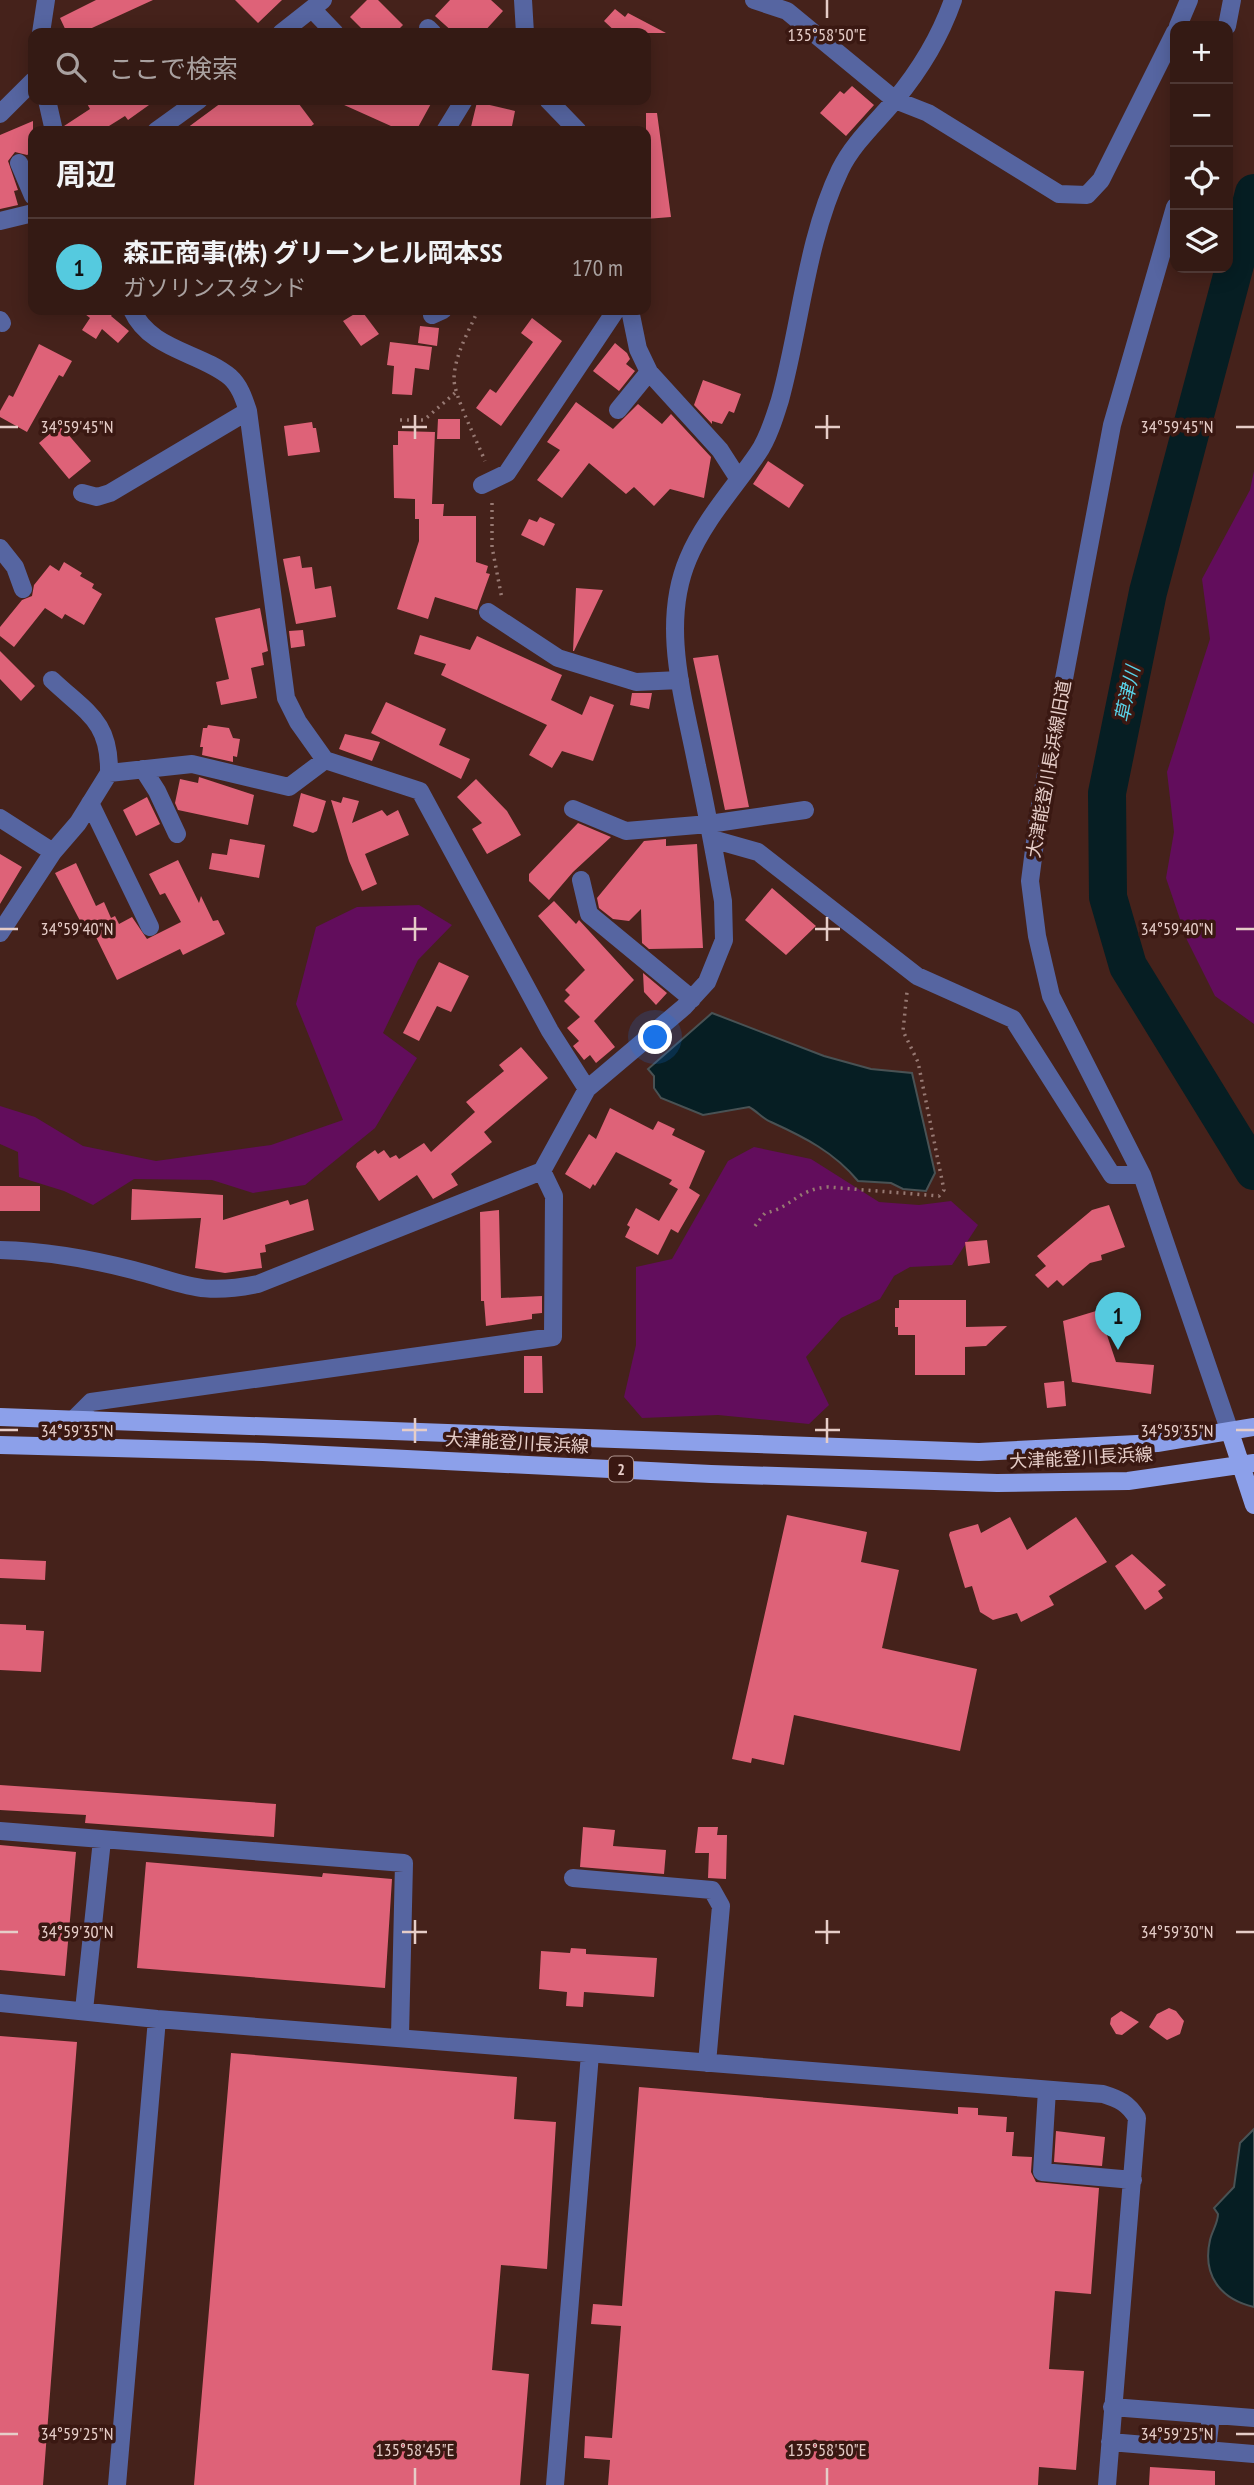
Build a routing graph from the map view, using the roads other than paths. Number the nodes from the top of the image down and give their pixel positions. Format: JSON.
{"nodes":[{"id":1,"x":46,"y":0,"type":"edge"},
{"id":2,"x":523,"y":0,"type":"edge"},
{"id":3,"x":754,"y":0,"type":"edge"},
{"id":4,"x":953,"y":0,"type":"edge"},
{"id":5,"x":1189,"y":0,"type":"edge"},
{"id":6,"x":1232,"y":0,"type":"edge"},
{"id":7,"x":318,"y":5,"type":"edge"},
{"id":8,"x":1180,"y":21,"type":"edge"},
{"id":9,"x":1228,"y":21,"type":"edge"},
{"id":10,"x":42,"y":28,"type":"edge"},
{"id":11,"x":288,"y":28,"type":"edge"},
{"id":12,"x":332,"y":28,"type":"edge"},
{"id":13,"x":525,"y":28,"type":"edge"},
{"id":14,"x":1170,"y":42,"type":"edge"},
{"id":15,"x":28,"y":86,"type":"edge"},
{"id":16,"x":895,"y":100,"type":"junction"},
{"id":17,"x":48,"y":105,"type":"edge"},
{"id":18,"x":192,"y":105,"type":"edge"},
{"id":19,"x":461,"y":105,"type":"edge"},
{"id":20,"x":553,"y":105,"type":"edge"},
{"id":21,"x":0,"y":114,"type":"edge"},
{"id":22,"x":53,"y":126,"type":"edge"},
{"id":23,"x":163,"y":126,"type":"edge"},
{"id":24,"x":448,"y":126,"type":"edge"},
{"id":25,"x":573,"y":126,"type":"edge"},
{"id":26,"x":19,"y":163,"type":"dead end"},
{"id":27,"x":28,"y":184,"type":"edge"},
{"id":28,"x":1174,"y":210,"type":"edge"},
{"id":29,"x":28,"y":214,"type":"edge"},
{"id":30,"x":0,"y":221,"type":"edge"},
{"id":31,"x":136,"y":315,"type":"edge"},
{"id":32,"x":613,"y":315,"type":"edge"},
{"id":33,"x":631,"y":315,"type":"edge"},
{"id":34,"x":649,"y":372,"type":"junction"},
{"id":35,"x":618,"y":410,"type":"dead end"},
{"id":36,"x":248,"y":411,"type":"junction"},
{"id":37,"x":738,"y":478,"type":"junction"},
{"id":38,"x":482,"y":485,"type":"dead end"},
{"id":39,"x":82,"y":493,"type":"dead end"},
{"id":40,"x":0,"y":548,"type":"edge"},
{"id":41,"x":23,"y":589,"type":"dead end"},
{"id":42,"x":488,"y":612,"type":"dead end"},
{"id":43,"x":52,"y":680,"type":"dead end"},
{"id":44,"x":680,"y":680,"type":"junction"},
{"id":45,"x":325,"y":760,"type":"junction"},
{"id":46,"x":142,"y":769,"type":"junction"},
{"id":47,"x":109,"y":773,"type":"junction"},
{"id":48,"x":90,"y":803,"type":"junction"},
{"id":49,"x":573,"y":809,"type":"dead end"},
{"id":50,"x":805,"y":810,"type":"dead end"},
{"id":51,"x":0,"y":818,"type":"edge"},
{"id":52,"x":711,"y":832,"type":"junction"},
{"id":53,"x":177,"y":834,"type":"dead end"},
{"id":54,"x":53,"y":852,"type":"junction"},
{"id":55,"x":581,"y":880,"type":"dead end"},
{"id":56,"x":150,"y":928,"type":"dead end"},
{"id":57,"x":0,"y":933,"type":"edge"},
{"id":58,"x":692,"y":999,"type":"junction"},
{"id":59,"x":587,"y":1088,"type":"junction"},
{"id":60,"x":542,"y":1171,"type":"junction"},
{"id":61,"x":1142,"y":1175,"type":"junction"},
{"id":62,"x":0,"y":1250,"type":"edge"},
{"id":63,"x":0,"y":1417,"type":"edge"},
{"id":64,"x":75,"y":1419,"type":"junction"},
{"id":65,"x":1254,"y":1427,"type":"edge"},
{"id":66,"x":1230,"y":1432,"type":"junction"},
{"id":67,"x":0,"y":1445,"type":"edge"},
{"id":68,"x":1247,"y":1464,"type":"edge"},
{"id":69,"x":1254,"y":1505,"type":"edge"},
{"id":70,"x":0,"y":1831,"type":"edge"},
{"id":71,"x":102,"y":1840,"type":"junction"},
{"id":72,"x":573,"y":1878,"type":"dead end"},
{"id":73,"x":0,"y":2003,"type":"edge"},
{"id":74,"x":84,"y":2010,"type":"junction"},
{"id":75,"x":157,"y":2019,"type":"junction"},
{"id":76,"x":400,"y":2036,"type":"junction"},
{"id":77,"x":590,"y":2054,"type":"junction"},
{"id":78,"x":707,"y":2063,"type":"junction"},
{"id":79,"x":1047,"y":2090,"type":"junction"},
{"id":80,"x":1133,"y":2180,"type":"junction"},
{"id":81,"x":1112,"y":2407,"type":"junction"},
{"id":82,"x":1211,"y":2415,"type":"junction"},
{"id":83,"x":1254,"y":2418,"type":"edge"},
{"id":84,"x":1110,"y":2442,"type":"junction"},
{"id":85,"x":1208,"y":2450,"type":"junction"},
{"id":86,"x":1254,"y":2454,"type":"edge"},
{"id":87,"x":117,"y":2485,"type":"edge"},
{"id":88,"x":555,"y":2485,"type":"edge"},
{"id":89,"x":1107,"y":2485,"type":"edge"}],
"edges":[{"from":1,"to":10,"type":"street"},
{"from":2,"to":13,"type":"street"},
{"from":3,"to":16,"type":"street"},
{"from":4,"to":16,"type":"street"},
{"from":5,"to":8,"type":"street"},
{"from":6,"to":9,"type":"street"},
{"from":7,"to":11,"type":"street"},
{"from":7,"to":12,"type":"street"},
{"from":14,"to":16,"type":"street"},
{"from":15,"to":21,"type":"street"},
{"from":16,"to":37,"type":"street"},
{"from":17,"to":22,"type":"street"},
{"from":18,"to":23,"type":"street"},
{"from":19,"to":24,"type":"street"},
{"from":20,"to":25,"type":"street"},
{"from":26,"to":27,"type":"street"},
{"from":28,"to":61,"type":"street","name":"大津能登川長浜線旧道"},
{"from":29,"to":30,"type":"street"},
{"from":31,"to":36,"type":"street"},
{"from":32,"to":38,"type":"street"},
{"from":33,"to":34,"type":"street"},
{"from":34,"to":35,"type":"street"},
{"from":34,"to":37,"type":"street"},
{"from":36,"to":39,"type":"street"},
{"from":36,"to":45,"type":"street"},
{"from":37,"to":44,"type":"street"},
{"from":40,"to":41,"type":"street"},
{"from":42,"to":44,"type":"street"},
{"from":43,"to":47,"type":"street"},
{"from":44,"to":52,"type":"street"},
{"from":45,"to":46,"type":"street"},
{"from":45,"to":59,"type":"street"},
{"from":46,"to":47,"type":"street"},
{"from":46,"to":53,"type":"street"},
{"from":47,"to":48,"type":"street"},
{"from":48,"to":54,"type":"street"},
{"from":48,"to":56,"type":"street"},
{"from":49,"to":52,"type":"street"},
{"from":50,"to":52,"type":"street"},
{"from":51,"to":54,"type":"street"},
{"from":52,"to":58,"type":"street"},
{"from":52,"to":61,"type":"street"},
{"from":54,"to":57,"type":"street"},
{"from":55,"to":58,"type":"street"},
{"from":58,"to":59,"type":"street"},
{"from":59,"to":60,"type":"street"},
{"from":60,"to":62,"type":"street"},
{"from":60,"to":64,"type":"street"},
{"from":61,"to":66,"type":"street","name":"大津能登川長浜線旧道"},
{"from":63,"to":64,"type":"main road","name":"大津能登川長浜線","number":"2"},
{"from":64,"to":66,"type":"main road","name":"大津能登川長浜線","number":"2"},
{"from":65,"to":66,"type":"main road","number":"2"},
{"from":66,"to":68,"type":"main road"},
{"from":67,"to":68,"type":"main road","name":"大津能登川長浜線","number":"2"},
{"from":68,"to":69,"type":"main road"},
{"from":70,"to":71,"type":"street"},
{"from":71,"to":74,"type":"street"},
{"from":71,"to":76,"type":"street"},
{"from":72,"to":78,"type":"street"},
{"from":73,"to":74,"type":"street"},
{"from":74,"to":75,"type":"street"},
{"from":75,"to":76,"type":"street"},
{"from":75,"to":87,"type":"street"},
{"from":76,"to":77,"type":"street"},
{"from":77,"to":78,"type":"street"},
{"from":77,"to":88,"type":"street"},
{"from":78,"to":79,"type":"street"},
{"from":79,"to":80,"type":"street"},
{"from":79,"to":80,"type":"street"},
{"from":80,"to":81,"type":"street"},
{"from":81,"to":82,"type":"street"},
{"from":81,"to":84,"type":"street"},
{"from":82,"to":83,"type":"street"},
{"from":82,"to":85,"type":"street"},
{"from":84,"to":85,"type":"street"},
{"from":84,"to":89,"type":"street"},
{"from":85,"to":86,"type":"street"}]}
